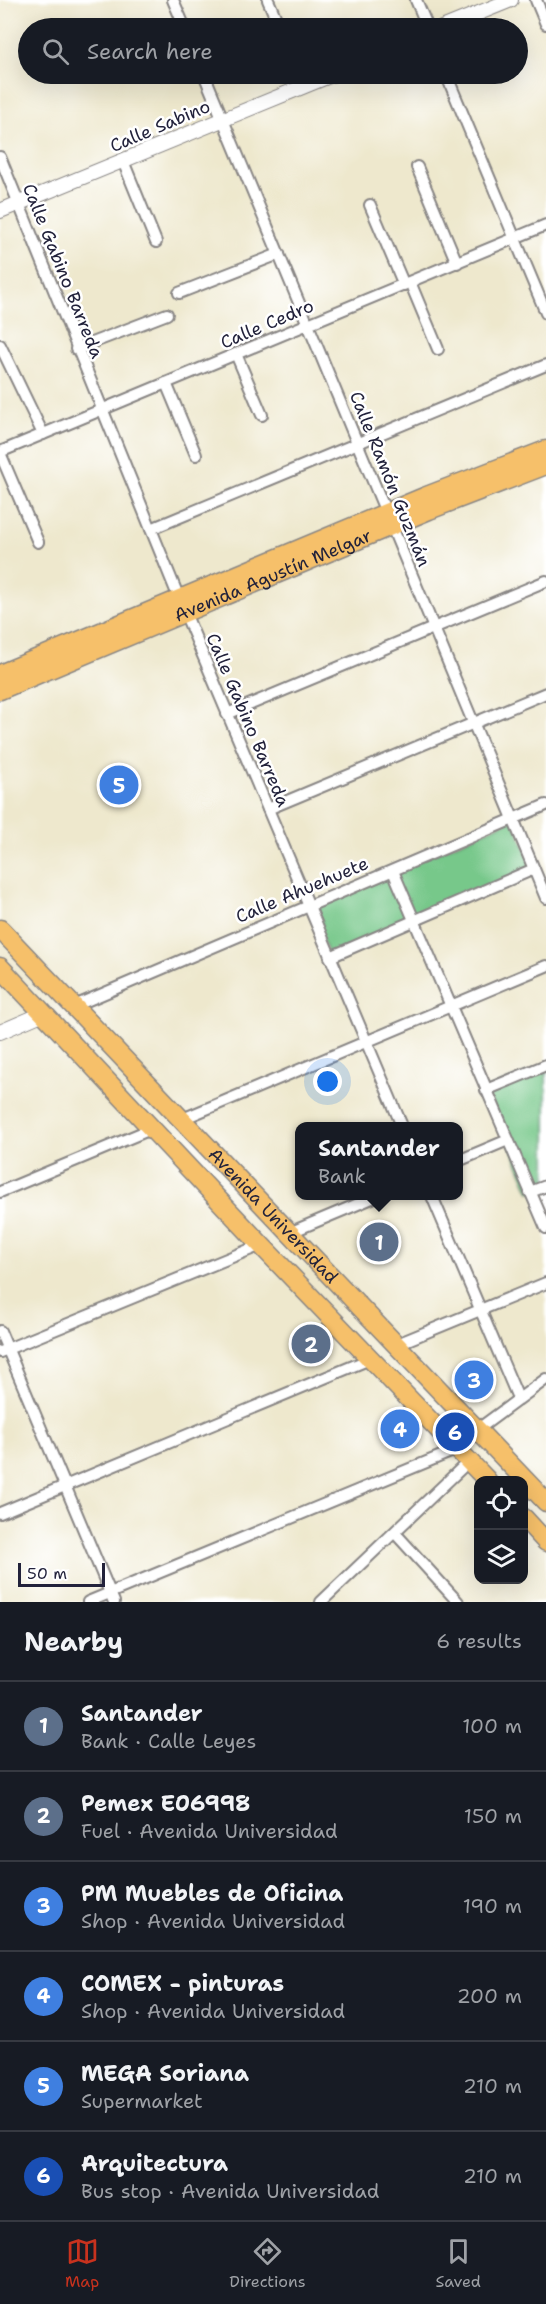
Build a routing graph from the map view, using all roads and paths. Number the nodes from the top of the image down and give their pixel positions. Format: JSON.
{"nodes":[{"id":1,"x":173,"y":0,"type":"edge"},
{"id":2,"x":268,"y":0,"type":"edge"},
{"id":3,"x":416,"y":0,"type":"edge"},
{"id":4,"x":511,"y":0,"type":"edge"},
{"id":5,"x":536,"y":0,"type":"edge"},
{"id":6,"x":181,"y":18,"type":"edge"},
{"id":7,"x":276,"y":18,"type":"edge"},
{"id":8,"x":424,"y":18,"type":"edge"},
{"id":9,"x":467,"y":18,"type":"edge"},
{"id":10,"x":546,"y":24,"type":"edge"},
{"id":11,"x":208,"y":84,"type":"edge"},
{"id":12,"x":294,"y":84,"type":"edge"},
{"id":13,"x":450,"y":84,"type":"edge"},
{"id":14,"x":223,"y":119,"type":"junction"},
{"id":15,"x":0,"y":157,"type":"edge"},
{"id":16,"x":123,"y":161,"type":"junction"},
{"id":17,"x":417,"y":167,"type":"dead end"},
{"id":18,"x":18,"y":204,"type":"junction"},
{"id":19,"x":370,"y":205,"type":"dead end"},
{"id":20,"x":0,"y":211,"type":"edge"},
{"id":21,"x":546,"y":225,"type":"edge"},
{"id":22,"x":515,"y":238,"type":"junction"},
{"id":23,"x":156,"y":242,"type":"dead end"},
{"id":24,"x":279,"y":254,"type":"junction"},
{"id":25,"x":457,"y":263,"type":"junction"},
{"id":26,"x":407,"y":283,"type":"junction"},
{"id":27,"x":179,"y":293,"type":"dead end"},
{"id":28,"x":546,"y":313,"type":"edge"},
{"id":29,"x":167,"y":314,"type":"dead end"},
{"id":30,"x":308,"y":324,"type":"junction"},
{"id":31,"x":0,"y":345,"type":"edge"},
{"id":32,"x":438,"y":349,"type":"dead end"},
{"id":33,"x":76,"y":350,"type":"junction"},
{"id":34,"x":236,"y":354,"type":"junction"},
{"id":35,"x":546,"y":365,"type":"edge"},
{"id":36,"x":166,"y":383,"type":"junction"},
{"id":37,"x":101,"y":410,"type":"junction"},
{"id":38,"x":262,"y":415,"type":"dead end"},
{"id":39,"x":43,"y":434,"type":"junction"},
{"id":40,"x":358,"y":443,"type":"junction"},
{"id":41,"x":546,"y":450,"type":"edge"},
{"id":42,"x":0,"y":452,"type":"edge"},
{"id":43,"x":196,"y":455,"type":"dead end"},
{"id":44,"x":546,"y":465,"type":"edge"},
{"id":45,"x":388,"y":520,"type":"junction"},
{"id":46,"x":151,"y":529,"type":"junction"},
{"id":47,"x":38,"y":542,"type":"dead end"},
{"id":48,"x":546,"y":581,"type":"edge"},
{"id":49,"x":182,"y":606,"type":"junction"},
{"id":50,"x":435,"y":628,"type":"junction"},
{"id":51,"x":0,"y":674,"type":"edge"},
{"id":52,"x":0,"y":690,"type":"edge"},
{"id":53,"x":546,"y":693,"type":"edge"},
{"id":54,"x":227,"y":714,"type":"junction"},
{"id":55,"x":473,"y":724,"type":"junction"},
{"id":56,"x":546,"y":805,"type":"edge"},
{"id":57,"x":267,"y":809,"type":"junction"},
{"id":58,"x":513,"y":819,"type":"junction"},
{"id":59,"x":534,"y":869,"type":"junction"},
{"id":60,"x":393,"y":872,"type":"junction"},
{"id":61,"x":546,"y":898,"type":"edge"},
{"id":62,"x":308,"y":908,"type":"junction"},
{"id":63,"x":415,"y":920,"type":"junction"},
{"id":64,"x":0,"y":929,"type":"edge"},
{"id":65,"x":330,"y":957,"type":"junction"},
{"id":66,"x":546,"y":966,"type":"edge"},
{"id":67,"x":0,"y":967,"type":"edge"},
{"id":68,"x":72,"y":1007,"type":"junction"},
{"id":69,"x":451,"y":1007,"type":"junction"},
{"id":70,"x":44,"y":1014,"type":"junction"},
{"id":71,"x":0,"y":1032,"type":"edge"},
{"id":72,"x":366,"y":1043,"type":"junction"},
{"id":73,"x":546,"y":1065,"type":"edge"},
{"id":74,"x":486,"y":1090,"type":"junction"},
{"id":75,"x":180,"y":1120,"type":"junction"},
{"id":76,"x":400,"y":1122,"type":"edge"},
{"id":77,"x":151,"y":1129,"type":"junction"},
{"id":78,"x":508,"y":1140,"type":"junction"},
{"id":79,"x":463,"y":1159,"type":"edge"},
{"id":80,"x":546,"y":1186,"type":"edge"},
{"id":81,"x":0,"y":1191,"type":"edge"},
{"id":82,"x":530,"y":1192,"type":"junction"},
{"id":83,"x":367,"y":1200,"type":"edge"},
{"id":84,"x":434,"y":1200,"type":"edge"},
{"id":85,"x":546,"y":1228,"type":"edge"},
{"id":86,"x":289,"y":1233,"type":"junction"},
{"id":87,"x":261,"y":1245,"type":"junction"},
{"id":88,"x":546,"y":1283,"type":"edge"},
{"id":89,"x":480,"y":1310,"type":"junction"},
{"id":90,"x":0,"y":1330,"type":"edge"},
{"id":91,"x":395,"y":1345,"type":"junction"},
{"id":92,"x":4,"y":1351,"type":"edge"},
{"id":93,"x":370,"y":1359,"type":"junction"},
{"id":94,"x":546,"y":1379,"type":"edge"},
{"id":95,"x":518,"y":1398,"type":"junction"},
{"id":96,"x":477,"y":1430,"type":"junction"},
{"id":97,"x":463,"y":1455,"type":"junction"},
{"id":98,"x":483,"y":1476,"type":"edge"},
{"id":99,"x":65,"y":1486,"type":"junction"},
{"id":100,"x":546,"y":1502,"type":"edge"},
{"id":101,"x":0,"y":1513,"type":"edge"},
{"id":102,"x":528,"y":1522,"type":"edge"},
{"id":103,"x":395,"y":1533,"type":"junction"},
{"id":104,"x":546,"y":1542,"type":"edge"},
{"id":105,"x":112,"y":1598,"type":"edge"},
{"id":106,"x":327,"y":1600,"type":"edge"},
{"id":107,"x":88,"y":1602,"type":"edge"},
{"id":108,"x":458,"y":1602,"type":"edge"}],
"edges":[{"from":1,"to":6,"type":"street"},
{"from":2,"to":7,"type":"street"},
{"from":3,"to":8,"type":"street"},
{"from":4,"to":9,"type":"street"},
{"from":5,"to":10,"type":"street"},
{"from":11,"to":14,"type":"street","name":"Calle Ramón Guzmán"},
{"from":12,"to":14,"type":"street","name":"Calle Sabino"},
{"from":13,"to":22,"type":"street"},
{"from":14,"to":16,"type":"street","name":"Calle Sabino"},
{"from":14,"to":24,"type":"street","name":"Calle Ramón Guzmán"},
{"from":15,"to":18,"type":"street","name":"Calle Gabino Barreda"},
{"from":16,"to":18,"type":"street","name":"Calle Sabino"},
{"from":16,"to":23,"type":"street"},
{"from":17,"to":25,"type":"street"},
{"from":18,"to":20,"type":"street","name":"Calle Sabino"},
{"from":18,"to":33,"type":"street","name":"Calle Gabino Barreda"},
{"from":19,"to":26,"type":"street"},
{"from":21,"to":22,"type":"street","name":"Calle Cedro"},
{"from":22,"to":25,"type":"street","name":"Calle Cedro"},
{"from":22,"to":28,"type":"street"},
{"from":24,"to":27,"type":"street"},
{"from":24,"to":30,"type":"street","name":"Calle Ramón Guzmán"},
{"from":25,"to":26,"type":"street","name":"Calle Cedro"},
{"from":26,"to":30,"type":"street","name":"Calle Cedro"},
{"from":26,"to":32,"type":"street"},
{"from":29,"to":33,"type":"street"},
{"from":30,"to":34,"type":"street","name":"Calle Cedro"},
{"from":30,"to":40,"type":"street","name":"Calle Ramón Guzmán"},
{"from":31,"to":39,"type":"street"},
{"from":33,"to":37,"type":"street","name":"Calle Gabino Barreda"},
{"from":34,"to":36,"type":"street","name":"Calle Cedro"},
{"from":34,"to":38,"type":"street"},
{"from":35,"to":40,"type":"street"},
{"from":36,"to":37,"type":"street","name":"Calle Cedro"},
{"from":36,"to":43,"type":"street"},
{"from":37,"to":39,"type":"street","name":"Calle Cedro"},
{"from":37,"to":46,"type":"street","name":"Calle Gabino Barreda"},
{"from":39,"to":42,"type":"street","name":"Calle Cedro"},
{"from":40,"to":45,"type":"street","name":"Calle Ramón Guzmán"},
{"from":40,"to":46,"type":"street"},
{"from":41,"to":45,"type":"main road","name":"Avenida Agustín Melgar"},
{"from":42,"to":47,"type":"street"},
{"from":44,"to":45,"type":"main road","name":"Avenida Agustín Melgar"},
{"from":45,"to":49,"type":"main road","name":"Avenida Agustín Melgar"},
{"from":45,"to":50,"type":"street","name":"Calle Ramón Guzmán"},
{"from":46,"to":49,"type":"street","name":"Calle Gabino Barreda"},
{"from":48,"to":50,"type":"street"},
{"from":49,"to":51,"type":"main road","name":"Avenida Agustín Melgar"},
{"from":49,"to":52,"type":"main road","name":"Avenida Agustín Melgar"},
{"from":49,"to":54,"type":"street","name":"Calle Gabino Barreda"},
{"from":50,"to":54,"type":"street"},
{"from":50,"to":55,"type":"street","name":"Calle Ramón Guzmán"},
{"from":53,"to":55,"type":"street"},
{"from":54,"to":57,"type":"street","name":"Calle Gabino Barreda"},
{"from":55,"to":57,"type":"street"},
{"from":55,"to":58,"type":"street","name":"Calle Ramón Guzmán"},
{"from":56,"to":58,"type":"street","name":"Calle Ahuehuete"},
{"from":57,"to":62,"type":"street","name":"Calle Gabino Barreda"},
{"from":58,"to":59,"type":"street","name":"Calle Ramón Guzmán"},
{"from":58,"to":60,"type":"street","name":"Calle Ahuehuete"},
{"from":59,"to":61,"type":"street","name":"Calle Ramón Guzmán"},
{"from":59,"to":63,"type":"street"},
{"from":60,"to":62,"type":"street","name":"Calle Ahuehuete"},
{"from":60,"to":63,"type":"street"},
{"from":62,"to":65,"type":"street","name":"Calle Gabino Barreda"},
{"from":62,"to":68,"type":"street","name":"Calle Ahuehuete"},
{"from":63,"to":65,"type":"street"},
{"from":63,"to":69,"type":"street"},
{"from":64,"to":68,"type":"main road","name":"Avenida Universidad"},
{"from":65,"to":72,"type":"street","name":"Calle Gabino Barreda"},
{"from":66,"to":69,"type":"street"},
{"from":67,"to":70,"type":"main road","name":"Avenida Universidad"},
{"from":68,"to":75,"type":"main road","name":"Avenida Universidad"},
{"from":69,"to":72,"type":"street"},
{"from":69,"to":74,"type":"street"},
{"from":70,"to":71,"type":"street"},
{"from":70,"to":77,"type":"main road","name":"Avenida Universidad"},
{"from":72,"to":75,"type":"street"},
{"from":72,"to":76,"type":"street","name":"Calle Gabino Barreda"},
{"from":73,"to":74,"type":"street"},
{"from":74,"to":78,"type":"street"},
{"from":75,"to":86,"type":"main road","name":"Avenida Universidad"},
{"from":77,"to":81,"type":"street"},
{"from":77,"to":87,"type":"main road","name":"Avenida Universidad"},
{"from":78,"to":79,"type":"street"},
{"from":78,"to":82,"type":"street"},
{"from":80,"to":82,"type":"street"},
{"from":82,"to":85,"type":"street"},
{"from":83,"to":86,"type":"street"},
{"from":84,"to":89,"type":"street"},
{"from":86,"to":91,"type":"main road","name":"Avenida Universidad"},
{"from":87,"to":92,"type":"street"},
{"from":87,"to":93,"type":"main road","name":"Avenida Universidad"},
{"from":88,"to":89,"type":"street"},
{"from":89,"to":91,"type":"street"},
{"from":89,"to":95,"type":"street"},
{"from":90,"to":92,"type":"street"},
{"from":91,"to":96,"type":"main road","name":"Avenida Universidad"},
{"from":92,"to":99,"type":"street"},
{"from":93,"to":97,"type":"main road","name":"Avenida Universidad"},
{"from":93,"to":99,"type":"street"},
{"from":94,"to":95,"type":"street"},
{"from":95,"to":96,"type":"street"},
{"from":96,"to":100,"type":"main road","name":"Avenida Universidad"},
{"from":97,"to":98,"type":"main road","name":"Avenida Universidad"},
{"from":97,"to":103,"type":"street"},
{"from":97,"to":105,"type":"street"},
{"from":99,"to":101,"type":"street"},
{"from":99,"to":105,"type":"street"},
{"from":102,"to":104,"type":"main road"},
{"from":103,"to":106,"type":"street"},
{"from":103,"to":108,"type":"street"},
{"from":105,"to":107,"type":"street"}]}
